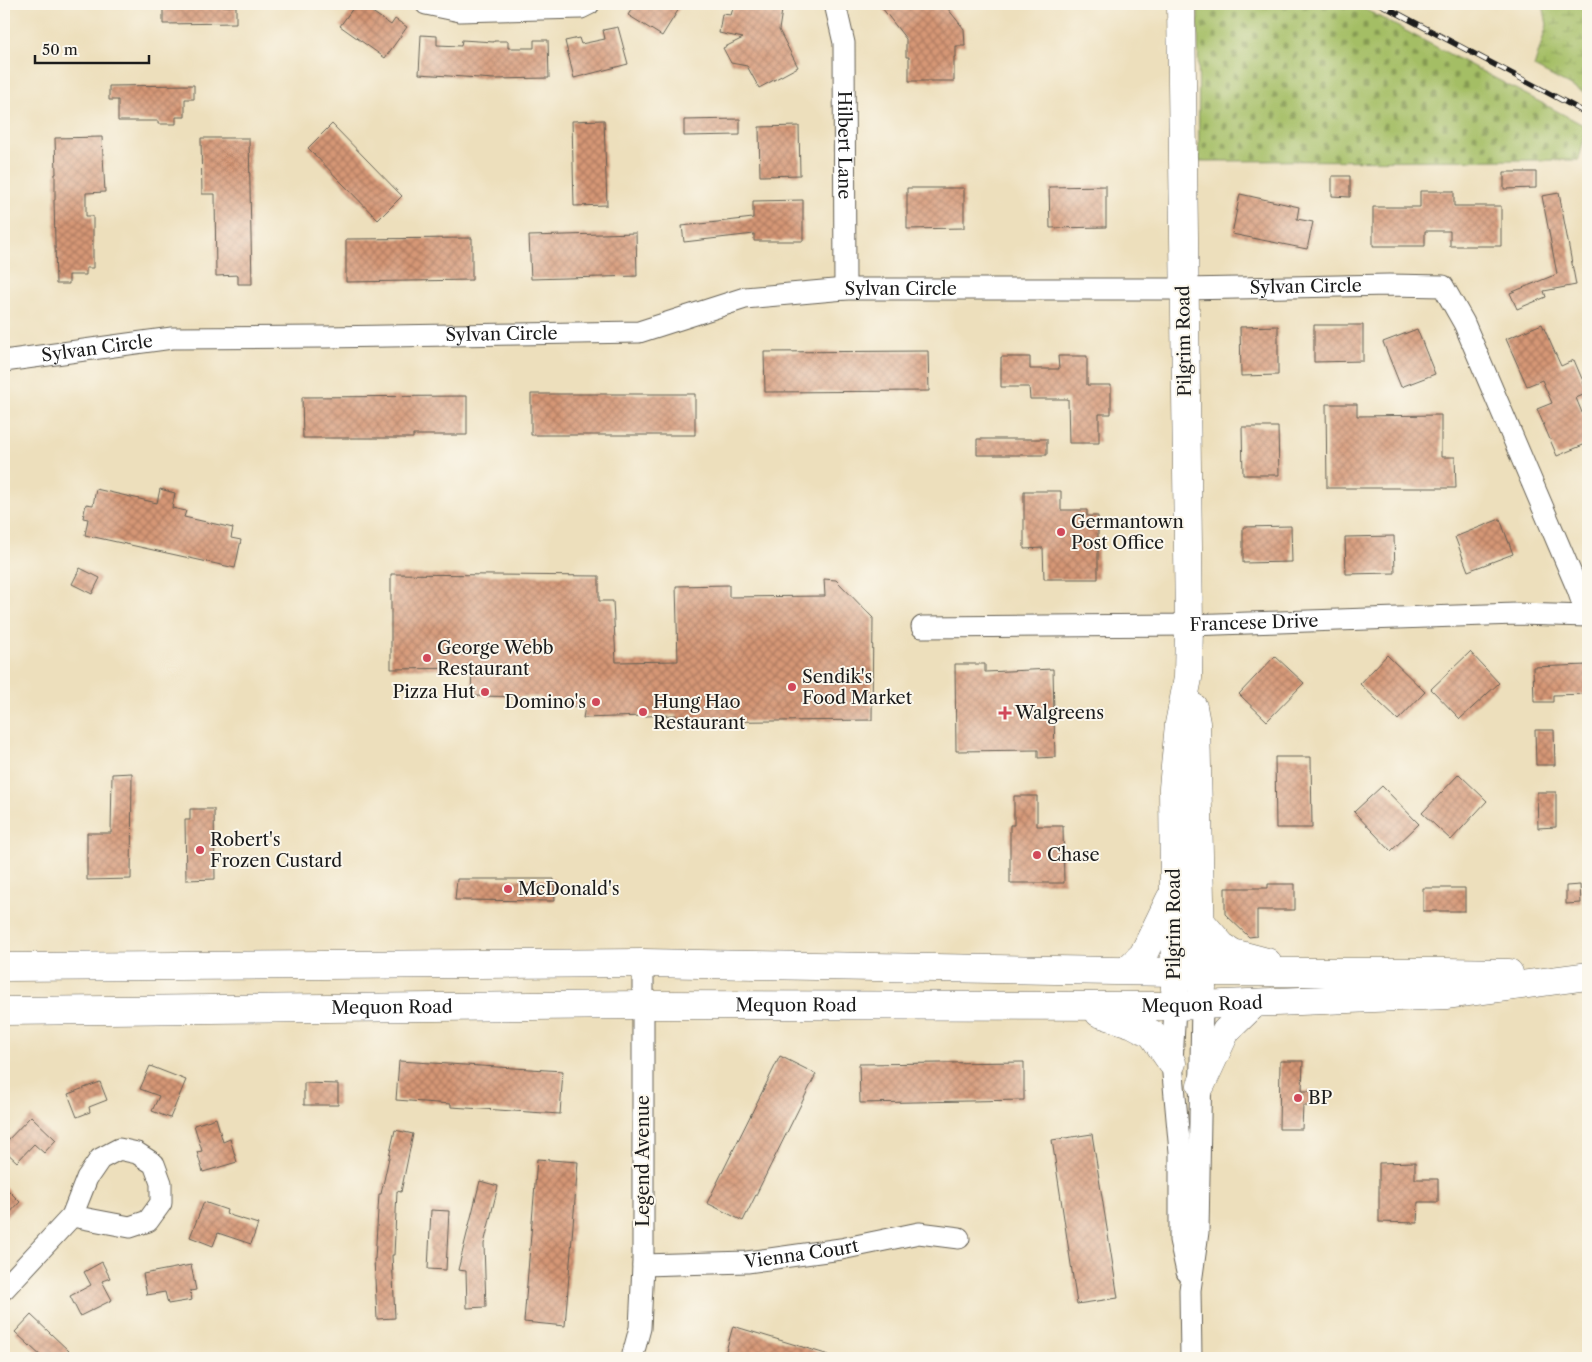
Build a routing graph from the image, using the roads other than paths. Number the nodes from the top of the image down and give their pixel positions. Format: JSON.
{"nodes":[{"id":1,"x":426,"y":4,"type":"edge"},
{"id":2,"x":589,"y":4,"type":"edge"},
{"id":3,"x":835,"y":4,"type":"edge"},
{"id":4,"x":1181,"y":4,"type":"edge"},
{"id":5,"x":845,"y":289,"type":"junction"},
{"id":6,"x":1184,"y":289,"type":"junction"},
{"id":7,"x":4,"y":361,"type":"edge"},
{"id":8,"x":1588,"y":616,"type":"edge"},
{"id":9,"x":1189,"y":625,"type":"junction"},
{"id":10,"x":922,"y":627,"type":"dead end"},
{"id":11,"x":1186,"y":838,"type":"junction"},
{"id":12,"x":1174,"y":890,"type":"junction"},
{"id":13,"x":1201,"y":922,"type":"junction"},
{"id":14,"x":643,"y":963,"type":"junction"},
{"id":15,"x":4,"y":967,"type":"edge"},
{"id":16,"x":1127,"y":970,"type":"junction"},
{"id":17,"x":1174,"y":972,"type":"junction"},
{"id":18,"x":1202,"y":972,"type":"junction"},
{"id":19,"x":1302,"y":972,"type":"junction"},
{"id":20,"x":1588,"y":976,"type":"edge"},
{"id":21,"x":1256,"y":1003,"type":"junction"},
{"id":22,"x":643,"y":1005,"type":"junction"},
{"id":23,"x":1079,"y":1006,"type":"junction"},
{"id":24,"x":1175,"y":1006,"type":"junction"},
{"id":25,"x":1202,"y":1006,"type":"junction"},
{"id":26,"x":4,"y":1010,"type":"edge"},
{"id":27,"x":1172,"y":1063,"type":"junction"},
{"id":28,"x":1201,"y":1085,"type":"junction"},
{"id":29,"x":72,"y":1216,"type":"dead end"},
{"id":30,"x":959,"y":1238,"type":"dead end"},
{"id":31,"x":643,"y":1265,"type":"junction"},
{"id":32,"x":4,"y":1289,"type":"edge"},
{"id":33,"x":1190,"y":1290,"type":"junction"},
{"id":34,"x":632,"y":1358,"type":"edge"},
{"id":35,"x":1191,"y":1358,"type":"edge"}],
"edges":[{"from":1,"to":2,"type":"street"},
{"from":3,"to":5,"type":"street","name":"Hilbert Lane"},
{"from":4,"to":6,"type":"main road","name":"Pilgrim Road"},
{"from":5,"to":6,"type":"street","name":"Sylvan Circle"},
{"from":5,"to":7,"type":"street","name":"Sylvan Circle"},
{"from":6,"to":8,"type":"street","name":"Sylvan Circle"},
{"from":6,"to":9,"type":"main road","name":"Pilgrim Road"},
{"from":8,"to":9,"type":"street","name":"Francese Drive"},
{"from":9,"to":10,"type":"street","name":"Francese Drive"},
{"from":9,"to":11,"type":"main road","name":"Pilgrim Road"},
{"from":11,"to":12,"type":"main road","name":"Pilgrim Road"},
{"from":11,"to":13,"type":"main road","name":"Pilgrim Road"},
{"from":12,"to":16,"type":"main road"},
{"from":12,"to":17,"type":"main road","name":"Pilgrim Road"},
{"from":13,"to":18,"type":"main road","name":"Pilgrim Road"},
{"from":13,"to":19,"type":"main road"},
{"from":14,"to":15,"type":"main road","name":"Mequon Road"},
{"from":14,"to":16,"type":"main road","name":"Mequon Road"},
{"from":14,"to":22,"type":"street","name":"Legend Avenue"},
{"from":16,"to":17,"type":"main road","name":"Mequon Road"},
{"from":17,"to":18,"type":"main road","name":"Mequon Road"},
{"from":17,"to":24,"type":"main road","name":"Pilgrim Road"},
{"from":18,"to":19,"type":"main road","name":"Mequon Road"},
{"from":18,"to":25,"type":"main road","name":"Pilgrim Road"},
{"from":19,"to":20,"type":"main road","name":"Mequon Road"},
{"from":20,"to":21,"type":"main road","name":"Mequon Road"},
{"from":21,"to":25,"type":"main road","name":"Mequon Road"},
{"from":21,"to":28,"type":"main road"},
{"from":22,"to":23,"type":"main road","name":"Mequon Road"},
{"from":22,"to":26,"type":"main road","name":"Mequon Road"},
{"from":22,"to":31,"type":"street","name":"Legend Avenue"},
{"from":23,"to":24,"type":"main road","name":"Mequon Road"},
{"from":23,"to":27,"type":"main road"},
{"from":24,"to":25,"type":"main road","name":"Mequon Road"},
{"from":24,"to":27,"type":"street","name":"Pilgrim Road"},
{"from":25,"to":28,"type":"street","name":"Pilgrim Road"},
{"from":27,"to":33,"type":"street","name":"Pilgrim Road"},
{"from":28,"to":33,"type":"street","name":"Pilgrim Road"},
{"from":29,"to":32,"type":"street"},
{"from":30,"to":31,"type":"street","name":"Vienna Court"},
{"from":31,"to":34,"type":"street","name":"Legend Avenue"},
{"from":33,"to":35,"type":"street","name":"Pilgrim Road"}]}
